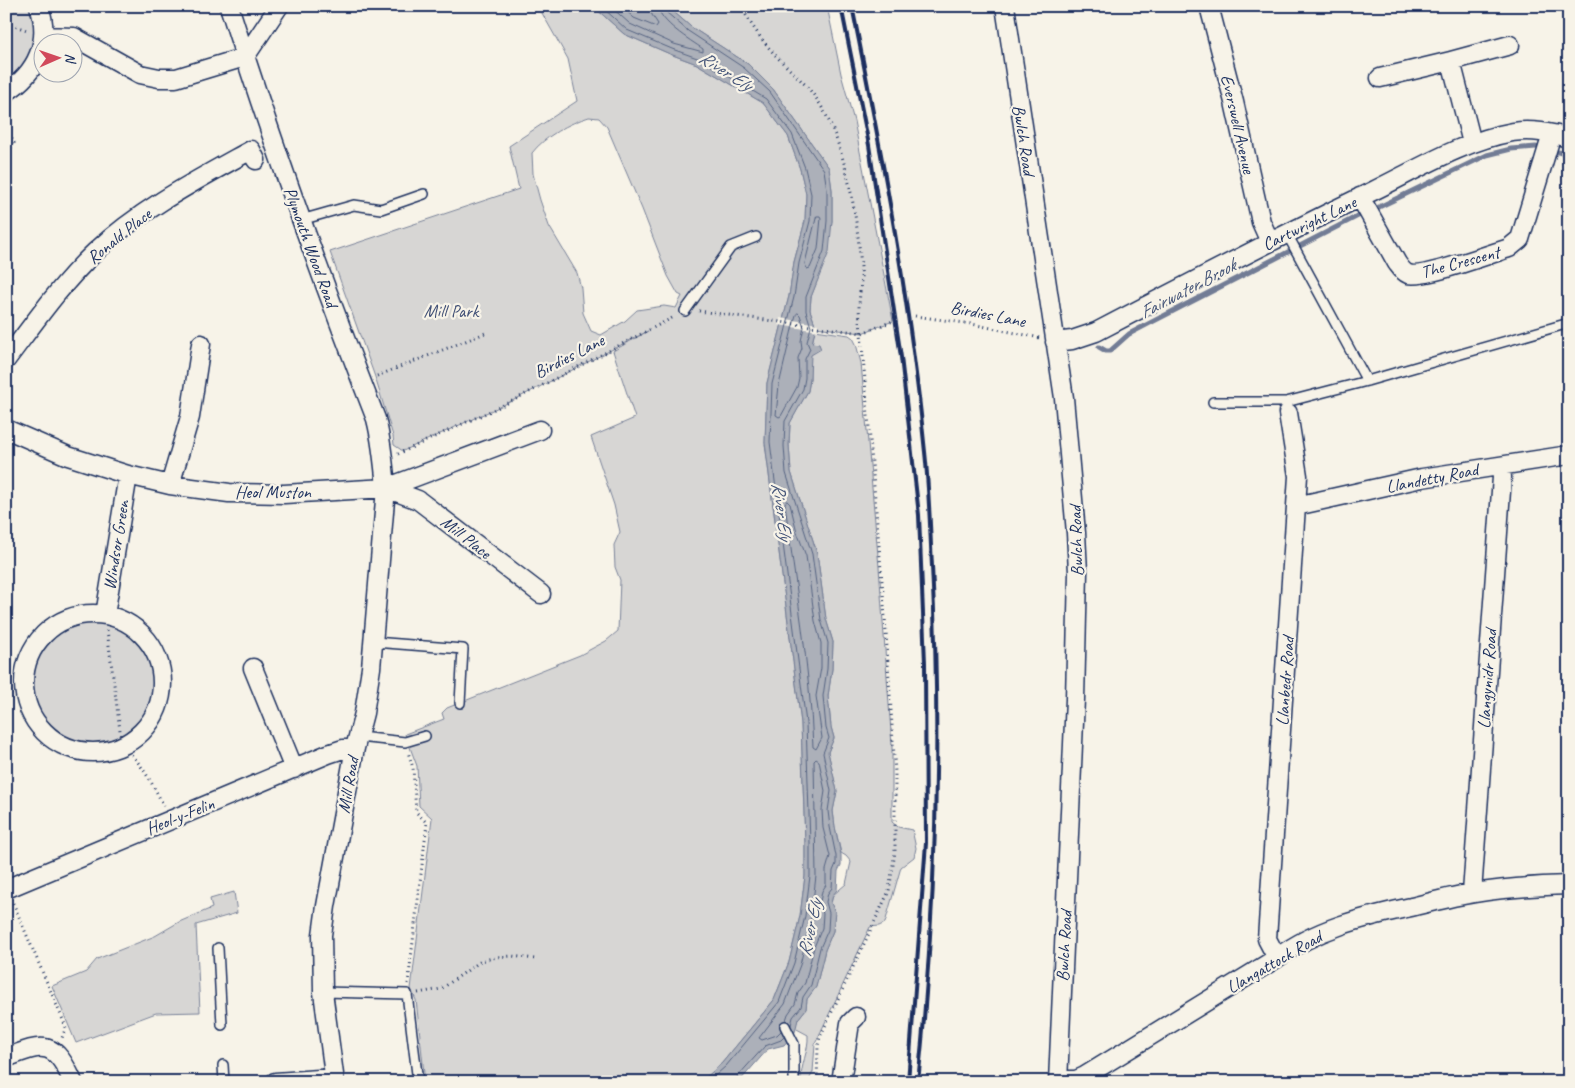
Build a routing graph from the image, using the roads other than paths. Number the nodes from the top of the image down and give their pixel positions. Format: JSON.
{"nodes":[{"id":1,"x":39,"y":6,"type":"edge"},
{"id":2,"x":229,"y":6,"type":"edge"},
{"id":3,"x":279,"y":6,"type":"edge"},
{"id":4,"x":1005,"y":6,"type":"edge"},
{"id":5,"x":1209,"y":6,"type":"edge"},
{"id":6,"x":43,"y":32,"type":"edge"},
{"id":7,"x":82,"y":42,"type":"edge"},
{"id":8,"x":1510,"y":45,"type":"dead end"},
{"id":9,"x":245,"y":57,"type":"junction"},
{"id":10,"x":1451,"y":61,"type":"junction"},
{"id":11,"x":32,"y":66,"type":"edge"},
{"id":12,"x":1380,"y":78,"type":"dead end"},
{"id":13,"x":6,"y":92,"type":"edge"},
{"id":14,"x":1560,"y":136,"type":"edge"},
{"id":15,"x":1472,"y":143,"type":"junction"},
{"id":16,"x":256,"y":160,"type":"dead end"},
{"id":17,"x":424,"y":194,"type":"dead end"},
{"id":18,"x":1360,"y":197,"type":"junction"},
{"id":19,"x":301,"y":220,"type":"junction"},
{"id":20,"x":1287,"y":234,"type":"junction"},
{"id":21,"x":756,"y":236,"type":"dead end"},
{"id":22,"x":1270,"y":242,"type":"junction"},
{"id":23,"x":685,"y":311,"type":"road end"},
{"id":24,"x":1569,"y":323,"type":"edge"},
{"id":25,"x":1056,"y":342,"type":"junction"},
{"id":26,"x":201,"y":344,"type":"dead end"},
{"id":27,"x":6,"y":360,"type":"edge"},
{"id":28,"x":1367,"y":381,"type":"junction"},
{"id":29,"x":1212,"y":402,"type":"dead end"},
{"id":30,"x":1287,"y":407,"type":"junction"},
{"id":31,"x":540,"y":430,"type":"dead end"},
{"id":32,"x":9,"y":435,"type":"edge"},
{"id":33,"x":1569,"y":455,"type":"edge"},
{"id":34,"x":1500,"y":466,"type":"junction"},
{"id":35,"x":128,"y":475,"type":"junction"},
{"id":36,"x":170,"y":485,"type":"junction"},
{"id":37,"x":386,"y":488,"type":"junction"},
{"id":38,"x":1296,"y":506,"type":"junction"},
{"id":39,"x":542,"y":594,"type":"dead end"},
{"id":40,"x":105,"y":614,"type":"junction"},
{"id":41,"x":374,"y":642,"type":"junction"},
{"id":42,"x":253,"y":668,"type":"dead end"},
{"id":43,"x":460,"y":703,"type":"dead end"},
{"id":44,"x":425,"y":736,"type":"dead end"},
{"id":45,"x":357,"y":742,"type":"junction"},
{"id":46,"x":294,"y":769,"type":"junction"},
{"id":47,"x":1569,"y":885,"type":"edge"},
{"id":48,"x":7,"y":889,"type":"edge"},
{"id":49,"x":1472,"y":893,"type":"junction"},
{"id":50,"x":218,"y":948,"type":"dead end"},
{"id":51,"x":1277,"y":958,"type":"junction"},
{"id":52,"x":323,"y":992,"type":"junction"},
{"id":53,"x":856,"y":1017,"type":"dead end"},
{"id":54,"x":222,"y":1026,"type":"dead end"},
{"id":55,"x":785,"y":1026,"type":"dead end"},
{"id":56,"x":6,"y":1058,"type":"edge"},
{"id":57,"x":223,"y":1065,"type":"dead end"},
{"id":58,"x":335,"y":1080,"type":"edge"},
{"id":59,"x":1058,"y":1081,"type":"edge"},
{"id":60,"x":73,"y":1082,"type":"edge"},
{"id":61,"x":224,"y":1082,"type":"edge"},
{"id":62,"x":275,"y":1082,"type":"edge"},
{"id":63,"x":418,"y":1082,"type":"edge"},
{"id":64,"x":794,"y":1082,"type":"edge"},
{"id":65,"x":841,"y":1082,"type":"edge"}],
"edges":[{"from":1,"to":6,"type":"street"},
{"from":2,"to":9,"type":"street","name":"Plymouth Wood Road"},
{"from":3,"to":9,"type":"street"},
{"from":4,"to":25,"type":"street","name":"Bwlch Road"},
{"from":5,"to":22,"type":"street","name":"Everswell Avenue"},
{"from":7,"to":9,"type":"street"},
{"from":8,"to":10,"type":"street"},
{"from":9,"to":19,"type":"street","name":"Plymouth Wood Road"},
{"from":10,"to":12,"type":"street"},
{"from":10,"to":15,"type":"street"},
{"from":11,"to":13,"type":"street"},
{"from":14,"to":15,"type":"street","name":"Cartwright Lane"},
{"from":14,"to":18,"type":"street","name":"The Crescent"},
{"from":15,"to":18,"type":"street","name":"Cartwright Lane"},
{"from":16,"to":27,"type":"street","name":"Ronald Place"},
{"from":17,"to":19,"type":"lane"},
{"from":18,"to":20,"type":"street","name":"Cartwright Lane"},
{"from":19,"to":37,"type":"street","name":"Plymouth Wood Road"},
{"from":20,"to":22,"type":"street","name":"Cartwright Lane"},
{"from":20,"to":28,"type":"lane"},
{"from":21,"to":23,"type":"lane"},
{"from":22,"to":25,"type":"street","name":"Cartwright Lane"},
{"from":24,"to":28,"type":"lane"},
{"from":25,"to":59,"type":"street","name":"Bwlch Road"},
{"from":26,"to":36,"type":"street"},
{"from":28,"to":30,"type":"lane"},
{"from":29,"to":30,"type":"lane"},
{"from":30,"to":38,"type":"street","name":"Llanbedr Road"},
{"from":31,"to":37,"type":"street","name":"Heol Muston"},
{"from":32,"to":35,"type":"street","name":"Heol Muston"},
{"from":33,"to":34,"type":"street","name":"Llandetty Road"},
{"from":34,"to":38,"type":"street","name":"Llandetty Road"},
{"from":34,"to":49,"type":"street","name":"Llangynidr Road"},
{"from":35,"to":36,"type":"street","name":"Heol Muston"},
{"from":35,"to":40,"type":"street","name":"Windsor Green"},
{"from":36,"to":37,"type":"street","name":"Heol Muston"},
{"from":37,"to":39,"type":"street","name":"Mill Place"},
{"from":37,"to":41,"type":"street","name":"Mill Road"},
{"from":38,"to":51,"type":"street","name":"Llanbedr Road"},
{"from":40,"to":40,"type":"street","name":"Windsor Green"},
{"from":41,"to":43,"type":"lane"},
{"from":41,"to":45,"type":"street","name":"Mill Road"},
{"from":42,"to":46,"type":"street"},
{"from":44,"to":45,"type":"lane"},
{"from":45,"to":46,"type":"street","name":"Heol-y-Felin"},
{"from":45,"to":52,"type":"street","name":"Mill Road"},
{"from":46,"to":48,"type":"street","name":"Heol-y-Felin"},
{"from":47,"to":49,"type":"street","name":"Llangattock Road"},
{"from":49,"to":51,"type":"street","name":"Llangattock Road"},
{"from":50,"to":54,"type":"lane"},
{"from":51,"to":59,"type":"street","name":"Llangattock Road"},
{"from":52,"to":58,"type":"street","name":"Mill Road"},
{"from":52,"to":63,"type":"lane"},
{"from":53,"to":65,"type":"street"},
{"from":55,"to":64,"type":"lane"},
{"from":56,"to":60,"type":"street"},
{"from":57,"to":61,"type":"lane"},
{"from":58,"to":62,"type":"street"}]}
